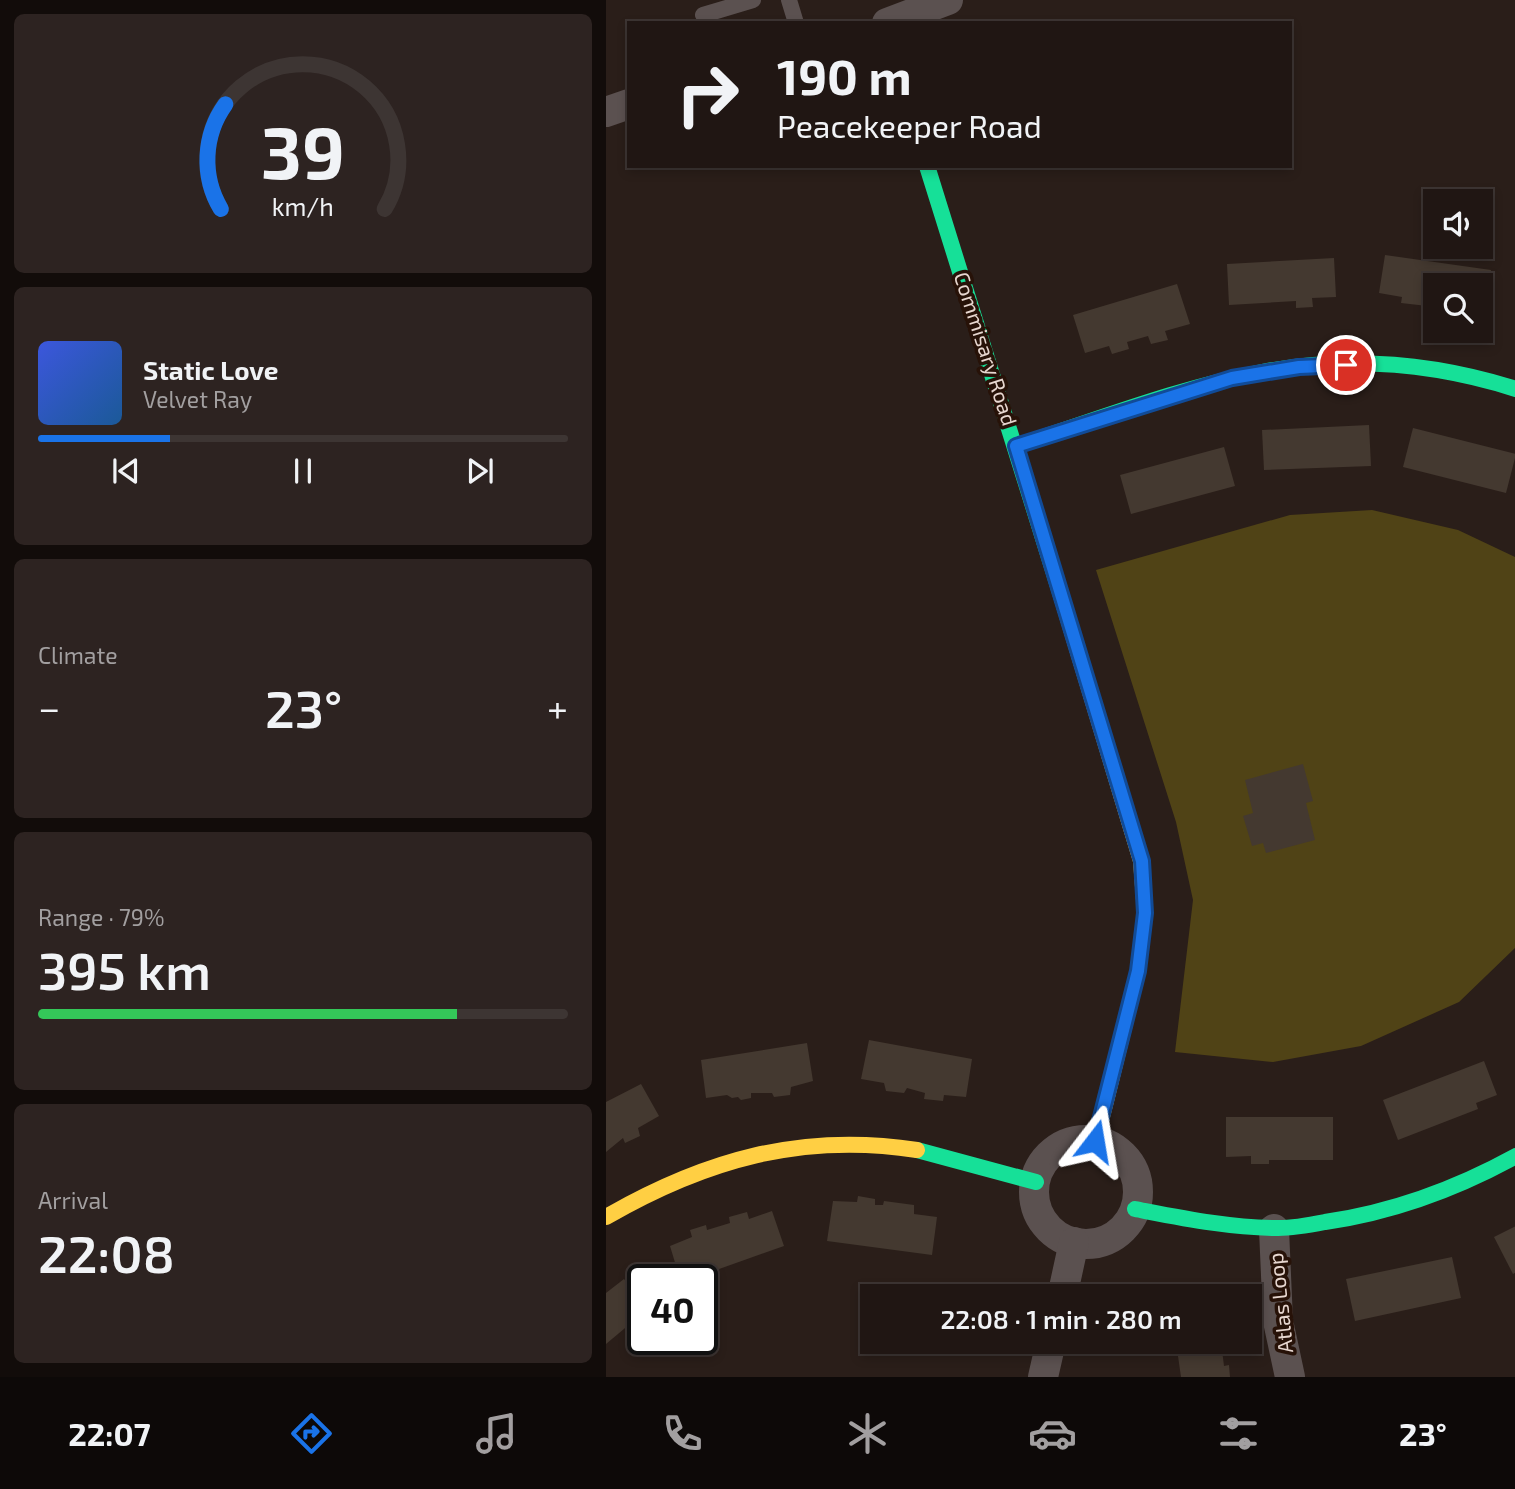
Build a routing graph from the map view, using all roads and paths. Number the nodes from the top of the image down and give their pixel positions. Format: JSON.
{"nodes":[{"id":1,"x":753,"y":0,"type":"edge"},
{"id":2,"x":789,"y":0,"type":"edge"},
{"id":3,"x":875,"y":0,"type":"edge"},
{"id":4,"x":948,"y":0,"type":"edge"},
{"id":5,"x":703,"y":15,"type":"dead end"},
{"id":6,"x":795,"y":21,"type":"edge"},
{"id":7,"x":883,"y":21,"type":"edge"},
{"id":8,"x":890,"y":21,"type":"edge"},
{"id":9,"x":627,"y":105,"type":"edge"},
{"id":10,"x":606,"y":111,"type":"edge"},
{"id":11,"x":928,"y":168,"type":"edge"},
{"id":12,"x":1515,"y":389,"type":"edge"},
{"id":13,"x":1016,"y":446,"type":"junction"},
{"id":14,"x":1095,"y":1141,"type":"junction"},
{"id":15,"x":1515,"y":1156,"type":"edge"},
{"id":16,"x":1036,"y":1182,"type":"junction"},
{"id":17,"x":1136,"y":1209,"type":"junction"},
{"id":18,"x":606,"y":1217,"type":"edge"},
{"id":19,"x":1274,"y":1228,"type":"junction"},
{"id":20,"x":1074,"y":1242,"type":"junction"},
{"id":21,"x":1065,"y":1284,"type":"edge"},
{"id":22,"x":1048,"y":1354,"type":"edge"},
{"id":23,"x":1043,"y":1377,"type":"edge"},
{"id":24,"x":1290,"y":1377,"type":"edge"}],
"edges":[{"from":1,"to":5,"type":"lane"},
{"from":2,"to":6,"type":"lane"},
{"from":3,"to":7,"type":"street"},
{"from":4,"to":8,"type":"street"},
{"from":9,"to":10,"type":"street"},
{"from":11,"to":13,"type":"street","name":"Commisary Road"},
{"from":12,"to":13,"type":"street"},
{"from":13,"to":14,"type":"street","name":"Commisary Road"},
{"from":14,"to":16,"type":"street"},
{"from":14,"to":17,"type":"street"},
{"from":15,"to":19,"type":"street"},
{"from":16,"to":18,"type":"street"},
{"from":16,"to":20,"type":"street"},
{"from":17,"to":19,"type":"street"},
{"from":17,"to":20,"type":"street"},
{"from":19,"to":24,"type":"street","name":"Atlas Loop"},
{"from":20,"to":21,"type":"street"},
{"from":22,"to":23,"type":"street"}]}
